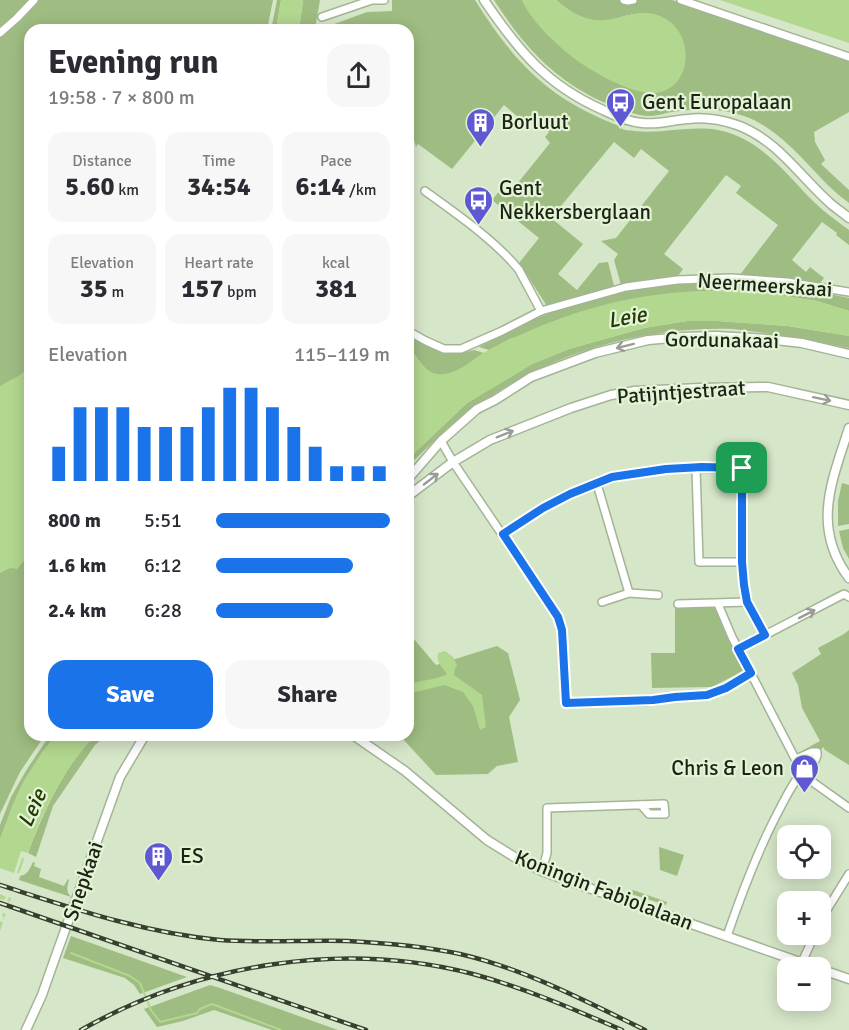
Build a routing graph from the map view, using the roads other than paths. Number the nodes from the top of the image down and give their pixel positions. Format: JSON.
{"nodes":[{"id":1,"x":34,"y":0,"type":"edge"},
{"id":2,"x":384,"y":0,"type":"edge"},
{"id":3,"x":484,"y":0,"type":"edge"},
{"id":4,"x":624,"y":0,"type":"edge"},
{"id":5,"x":633,"y":0,"type":"edge"},
{"id":6,"x":681,"y":0,"type":"edge"},
{"id":7,"x":322,"y":17,"type":"dead end"},
{"id":8,"x":0,"y":33,"type":"edge"},
{"id":9,"x":849,"y":57,"type":"edge"},
{"id":10,"x":425,"y":190,"type":"dead end"},
{"id":11,"x":849,"y":218,"type":"edge"},
{"id":12,"x":849,"y":292,"type":"edge"},
{"id":13,"x":541,"y":311,"type":"junction"},
{"id":14,"x":414,"y":334,"type":"edge"},
{"id":15,"x":849,"y":354,"type":"edge"},
{"id":16,"x":849,"y":405,"type":"edge"},
{"id":17,"x":849,"y":428,"type":"edge"},
{"id":18,"x":441,"y":441,"type":"junction"},
{"id":19,"x":453,"y":462,"type":"junction"},
{"id":20,"x":696,"y":468,"type":"junction"},
{"id":21,"x":414,"y":472,"type":"edge"},
{"id":22,"x":597,"y":484,"type":"junction"},
{"id":23,"x":414,"y":491,"type":"edge"},
{"id":24,"x":503,"y":534,"type":"junction"},
{"id":25,"x":742,"y":562,"type":"junction"},
{"id":26,"x":849,"y":578,"type":"edge"},
{"id":27,"x":629,"y":593,"type":"junction"},
{"id":28,"x":658,"y":595,"type":"dead end"},
{"id":29,"x":849,"y":597,"type":"edge"},
{"id":30,"x":747,"y":602,"type":"junction"},
{"id":31,"x":602,"y":603,"type":"dead end"},
{"id":32,"x":678,"y":604,"type":"dead end"},
{"id":33,"x":718,"y":604,"type":"junction"},
{"id":34,"x":765,"y":635,"type":"junction"},
{"id":35,"x":738,"y":649,"type":"junction"},
{"id":36,"x":751,"y":673,"type":"junction"},
{"id":37,"x":141,"y":741,"type":"edge"},
{"id":38,"x":362,"y":741,"type":"edge"},
{"id":39,"x":796,"y":759,"type":"junction"},
{"id":40,"x":805,"y":775,"type":"junction"},
{"id":41,"x":642,"y":805,"type":"dead end"},
{"id":42,"x":849,"y":808,"type":"edge"},
{"id":43,"x":542,"y":871,"type":"junction"},
{"id":44,"x":849,"y":874,"type":"edge"},
{"id":45,"x":831,"y":903,"type":"edge"},
{"id":46,"x":727,"y":936,"type":"junction"},
{"id":47,"x":788,"y":957,"type":"edge"},
{"id":48,"x":831,"y":972,"type":"edge"},
{"id":49,"x":849,"y":979,"type":"edge"},
{"id":50,"x":26,"y":1030,"type":"edge"}],
"edges":[{"from":1,"to":8,"type":"street"},
{"from":2,"to":7,"type":"street"},
{"from":3,"to":11,"type":"street"},
{"from":4,"to":5,"type":"street"},
{"from":6,"to":9,"type":"street"},
{"from":10,"to":13,"type":"street"},
{"from":12,"to":13,"type":"street","name":"Neermeerskaai"},
{"from":13,"to":14,"type":"street","name":"Neermeerskaai"},
{"from":15,"to":18,"type":"street","name":"Gordunakaai","one_way":true},
{"from":19,"to":16,"type":"street","name":"Patijntjestraat","one_way":true},
{"from":17,"to":26,"type":"street"},
{"from":18,"to":19,"type":"street"},
{"from":18,"to":21,"type":"street","name":"Gordunakaai"},
{"from":23,"to":19,"type":"street","one_way":true},
{"from":19,"to":24,"type":"street"},
{"from":20,"to":22,"type":"street"},
{"from":20,"to":25,"type":"street"},
{"from":20,"to":25,"type":"street"},
{"from":22,"to":24,"type":"street"},
{"from":22,"to":27,"type":"street"},
{"from":24,"to":36,"type":"street"},
{"from":25,"to":30,"type":"street"},
{"from":27,"to":28,"type":"street"},
{"from":27,"to":31,"type":"street"},
{"from":34,"to":29,"type":"street","one_way":true},
{"from":30,"to":33,"type":"street"},
{"from":30,"to":34,"type":"street"},
{"from":32,"to":33,"type":"street"},
{"from":33,"to":35,"type":"street"},
{"from":34,"to":35,"type":"street"},
{"from":35,"to":36,"type":"street"},
{"from":36,"to":39,"type":"street"},
{"from":37,"to":50,"type":"street","name":"Snepkaai"},
{"from":38,"to":43,"type":"street","name":"Koningin Fabiolalaan"},
{"from":39,"to":40,"type":"street"},
{"from":39,"to":40,"type":"street"},
{"from":40,"to":42,"type":"street"},
{"from":40,"to":46,"type":"street"},
{"from":41,"to":43,"type":"street"},
{"from":43,"to":46,"type":"street","name":"Koningin Fabiolalaan"},
{"from":44,"to":45,"type":"street"},
{"from":46,"to":47,"type":"street","name":"Koningin Fabiolalaan"},
{"from":48,"to":49,"type":"street","name":"Koningin Fabiolalaan"}]}
